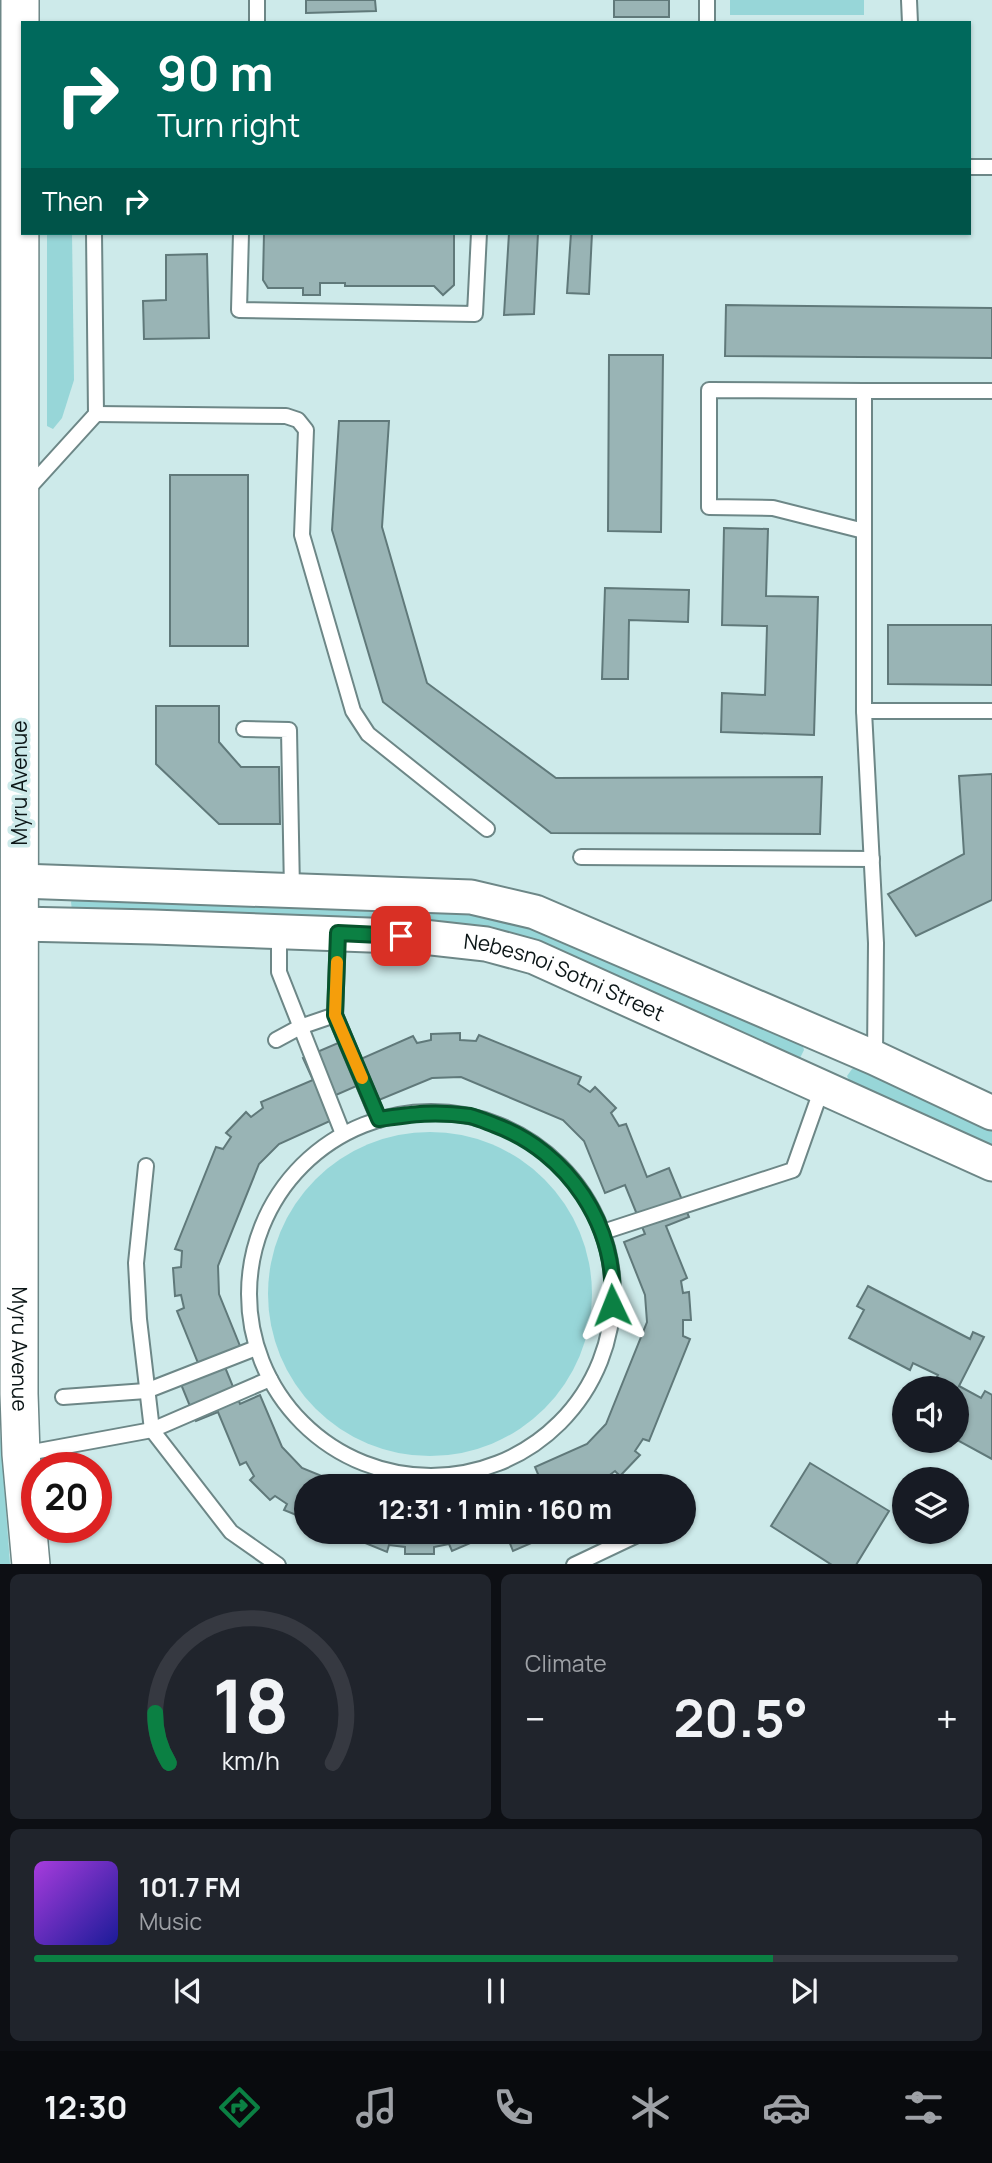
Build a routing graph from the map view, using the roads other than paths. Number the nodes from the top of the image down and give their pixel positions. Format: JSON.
{"nodes":[{"id":1,"x":257,"y":0,"type":"edge"},
{"id":2,"x":708,"y":0,"type":"edge"},
{"id":3,"x":909,"y":0,"type":"edge"},
{"id":4,"x":257,"y":21,"type":"edge"},
{"id":5,"x":707,"y":21,"type":"edge"},
{"id":6,"x":911,"y":21,"type":"edge"},
{"id":7,"x":21,"y":138,"type":"edge"},
{"id":8,"x":971,"y":167,"type":"edge"},
{"id":9,"x":992,"y":167,"type":"edge"},
{"id":10,"x":94,"y":235,"type":"edge"},
{"id":11,"x":241,"y":235,"type":"edge"},
{"id":12,"x":478,"y":235,"type":"edge"},
{"id":13,"x":864,"y":391,"type":"junction"},
{"id":14,"x":992,"y":391,"type":"edge"},
{"id":15,"x":96,"y":414,"type":"junction"},
{"id":16,"x":10,"y":497,"type":"edge"},
{"id":17,"x":864,"y":531,"type":"junction"},
{"id":18,"x":864,"y":711,"type":"junction"},
{"id":19,"x":992,"y":711,"type":"edge"},
{"id":20,"x":244,"y":729,"type":"dead end"},
{"id":21,"x":487,"y":829,"type":"dead end"},
{"id":22,"x":581,"y":857,"type":"dead end"},
{"id":23,"x":872,"y":859,"type":"junction"},
{"id":24,"x":20,"y":881,"type":"junction"},
{"id":25,"x":292,"y":890,"type":"junction"},
{"id":26,"x":20,"y":925,"type":"junction"},
{"id":27,"x":279,"y":931,"type":"junction"},
{"id":28,"x":338,"y":933,"type":"junction"},
{"id":29,"x":335,"y":1015,"type":"junction"},
{"id":30,"x":300,"y":1027,"type":"junction"},
{"id":31,"x":276,"y":1041,"type":"dead end"},
{"id":32,"x":842,"y":1044,"type":"junction"},
{"id":33,"x":875,"y":1058,"type":"junction"},
{"id":34,"x":822,"y":1088,"type":"junction"},
{"id":35,"x":992,"y":1113,"type":"edge"},
{"id":36,"x":379,"y":1119,"type":"junction"},
{"id":37,"x":343,"y":1134,"type":"junction"},
{"id":38,"x":992,"y":1164,"type":"edge"},
{"id":39,"x":146,"y":1166,"type":"dead end"},
{"id":40,"x":603,"y":1232,"type":"junction"},
{"id":41,"x":10,"y":1306,"type":"edge"},
{"id":42,"x":256,"y":1348,"type":"junction"},
{"id":43,"x":270,"y":1380,"type":"junction"},
{"id":44,"x":146,"y":1391,"type":"junction"},
{"id":45,"x":63,"y":1397,"type":"dead end"},
{"id":46,"x":152,"y":1430,"type":"junction"},
{"id":47,"x":32,"y":1452,"type":"edge"},
{"id":48,"x":21,"y":1454,"type":"edge"},
{"id":49,"x":29,"y":1543,"type":"edge"},
{"id":50,"x":618,"y":1544,"type":"edge"},
{"id":51,"x":31,"y":1564,"type":"edge"},
{"id":52,"x":278,"y":1564,"type":"edge"},
{"id":53,"x":574,"y":1564,"type":"edge"}],
"edges":[{"from":1,"to":4,"type":"lane"},
{"from":2,"to":5,"type":"lane"},
{"from":3,"to":6,"type":"lane"},
{"from":7,"to":16,"type":"main road","name":"Myru Avenue"},
{"from":8,"to":9,"type":"lane"},
{"from":10,"to":15,"type":"lane"},
{"from":11,"to":12,"type":"lane"},
{"from":13,"to":14,"type":"lane"},
{"from":13,"to":17,"type":"lane"},
{"from":13,"to":17,"type":"lane"},
{"from":15,"to":16,"type":"lane"},
{"from":15,"to":21,"type":"lane"},
{"from":16,"to":24,"type":"main road","name":"Myru Avenue"},
{"from":17,"to":18,"type":"lane"},
{"from":18,"to":19,"type":"lane"},
{"from":18,"to":23,"type":"lane"},
{"from":20,"to":25,"type":"lane"},
{"from":22,"to":23,"type":"lane"},
{"from":23,"to":33,"type":"lane"},
{"from":24,"to":25,"type":"street"},
{"from":24,"to":26,"type":"main road","name":"Myru Avenue"},
{"from":25,"to":32,"type":"street"},
{"from":26,"to":27,"type":"street","name":"Nebesnoi Sotni Street"},
{"from":26,"to":41,"type":"main road","name":"Myru Avenue"},
{"from":27,"to":28,"type":"street","name":"Nebesnoi Sotni Street"},
{"from":27,"to":30,"type":"lane"},
{"from":28,"to":29,"type":"lane"},
{"from":28,"to":34,"type":"street","name":"Nebesnoi Sotni Street"},
{"from":29,"to":30,"type":"lane"},
{"from":29,"to":36,"type":"lane"},
{"from":30,"to":31,"type":"lane"},
{"from":30,"to":37,"type":"lane"},
{"from":32,"to":33,"type":"street"},
{"from":32,"to":34,"type":"street"},
{"from":33,"to":35,"type":"street"},
{"from":34,"to":38,"type":"street","name":"Nebesnoi Sotni Street"},
{"from":34,"to":40,"type":"lane"},
{"from":36,"to":37,"type":"lane"},
{"from":36,"to":40,"type":"lane"},
{"from":37,"to":42,"type":"lane"},
{"from":39,"to":44,"type":"lane"},
{"from":40,"to":43,"type":"lane"},
{"from":41,"to":48,"type":"main road","name":"Myru Avenue"},
{"from":42,"to":43,"type":"lane"},
{"from":42,"to":44,"type":"lane"},
{"from":43,"to":46,"type":"lane"},
{"from":44,"to":45,"type":"lane"},
{"from":44,"to":46,"type":"lane"},
{"from":46,"to":47,"type":"lane"},
{"from":46,"to":52,"type":"lane"},
{"from":49,"to":51,"type":"main road","name":"Myru Avenue"},
{"from":50,"to":53,"type":"lane"}]}
